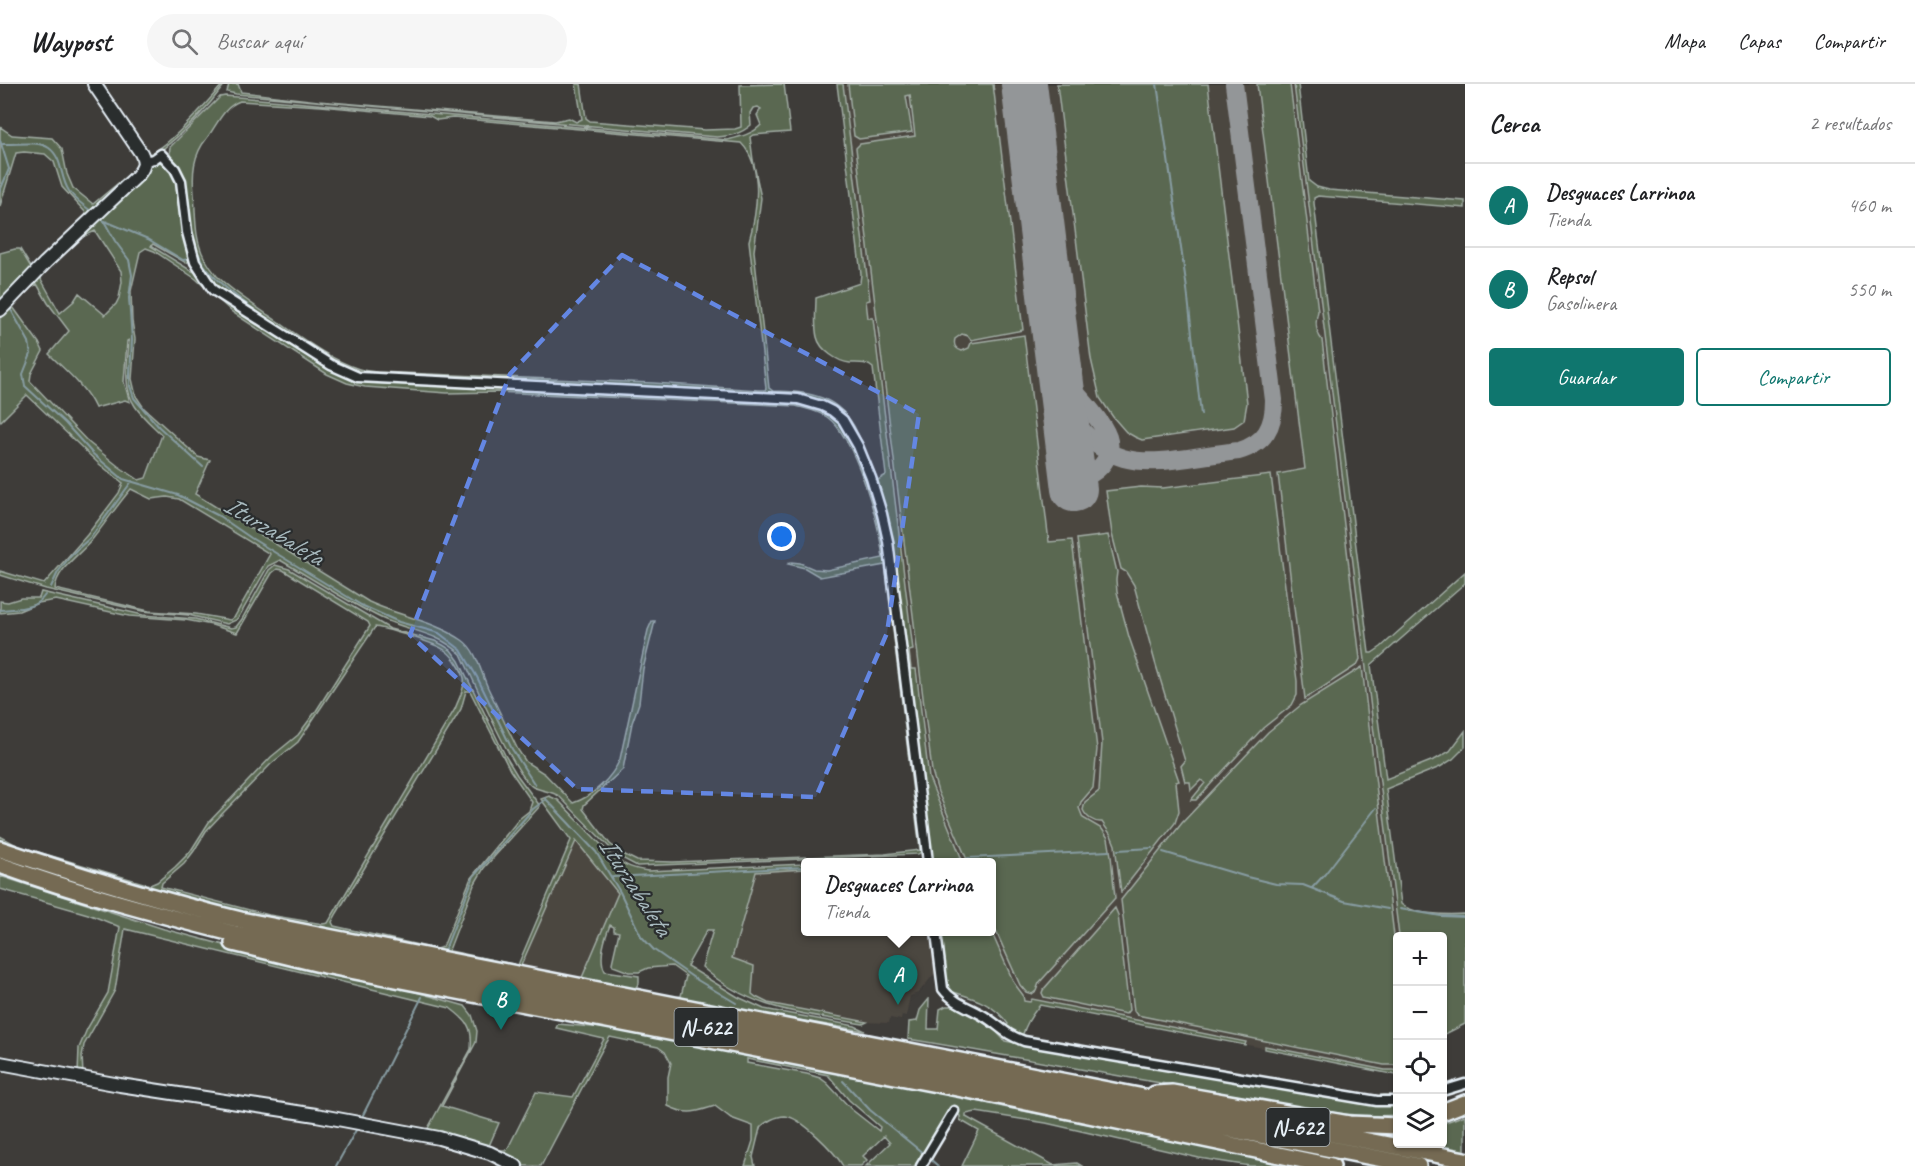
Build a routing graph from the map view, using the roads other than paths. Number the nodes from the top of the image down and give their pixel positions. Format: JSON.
{"nodes":[{"id":1,"x":94,"y":84,"type":"edge"},
{"id":2,"x":144,"y":161,"type":"junction"},
{"id":3,"x":0,"y":310,"type":"edge"},
{"id":4,"x":0,"y":849,"type":"edge"},
{"id":5,"x":928,"y":858,"type":"edge"},
{"id":6,"x":0,"y":865,"type":"edge"},
{"id":7,"x":0,"y":870,"type":"edge"},
{"id":8,"x":936,"y":936,"type":"edge"},
{"id":9,"x":0,"y":1063,"type":"edge"},
{"id":10,"x":1465,"y":1084,"type":"edge"},
{"id":11,"x":1447,"y":1091,"type":"edge"},
{"id":12,"x":1131,"y":1095,"type":"junction"},
{"id":13,"x":1393,"y":1101,"type":"edge"},
{"id":14,"x":1465,"y":1103,"type":"edge"},
{"id":15,"x":1447,"y":1110,"type":"edge"},
{"id":16,"x":1465,"y":1110,"type":"edge"},
{"id":17,"x":954,"y":1111,"type":"dead end"},
{"id":18,"x":1447,"y":1117,"type":"edge"},
{"id":19,"x":1128,"y":1123,"type":"junction"},
{"id":20,"x":1393,"y":1126,"type":"edge"},
{"id":21,"x":1465,"y":1160,"type":"edge"},
{"id":22,"x":923,"y":1163,"type":"edge"},
{"id":23,"x":516,"y":1166,"type":"edge"},
{"id":24,"x":1332,"y":1166,"type":"edge"},
{"id":25,"x":1365,"y":1166,"type":"edge"},
{"id":26,"x":1418,"y":1166,"type":"edge"}],
"edges":[{"from":1,"to":2,"type":"street"},
{"from":2,"to":3,"type":"street"},
{"from":2,"to":5,"type":"street"},
{"from":4,"to":12,"type":"highway","number":"N-622"},
{"from":6,"to":26,"type":"highway","number":"N-622"},
{"from":7,"to":19,"type":"highway"},
{"from":8,"to":13,"type":"street"},
{"from":9,"to":23,"type":"street"},
{"from":10,"to":11,"type":"street"},
{"from":12,"to":20,"type":"highway"},
{"from":12,"to":21,"type":"highway","number":"N-622"},
{"from":14,"to":15,"type":"highway"},
{"from":16,"to":18,"type":"highway"},
{"from":17,"to":22,"type":"street"},
{"from":19,"to":24,"type":"highway"},
{"from":19,"to":25,"type":"highway"}]}
